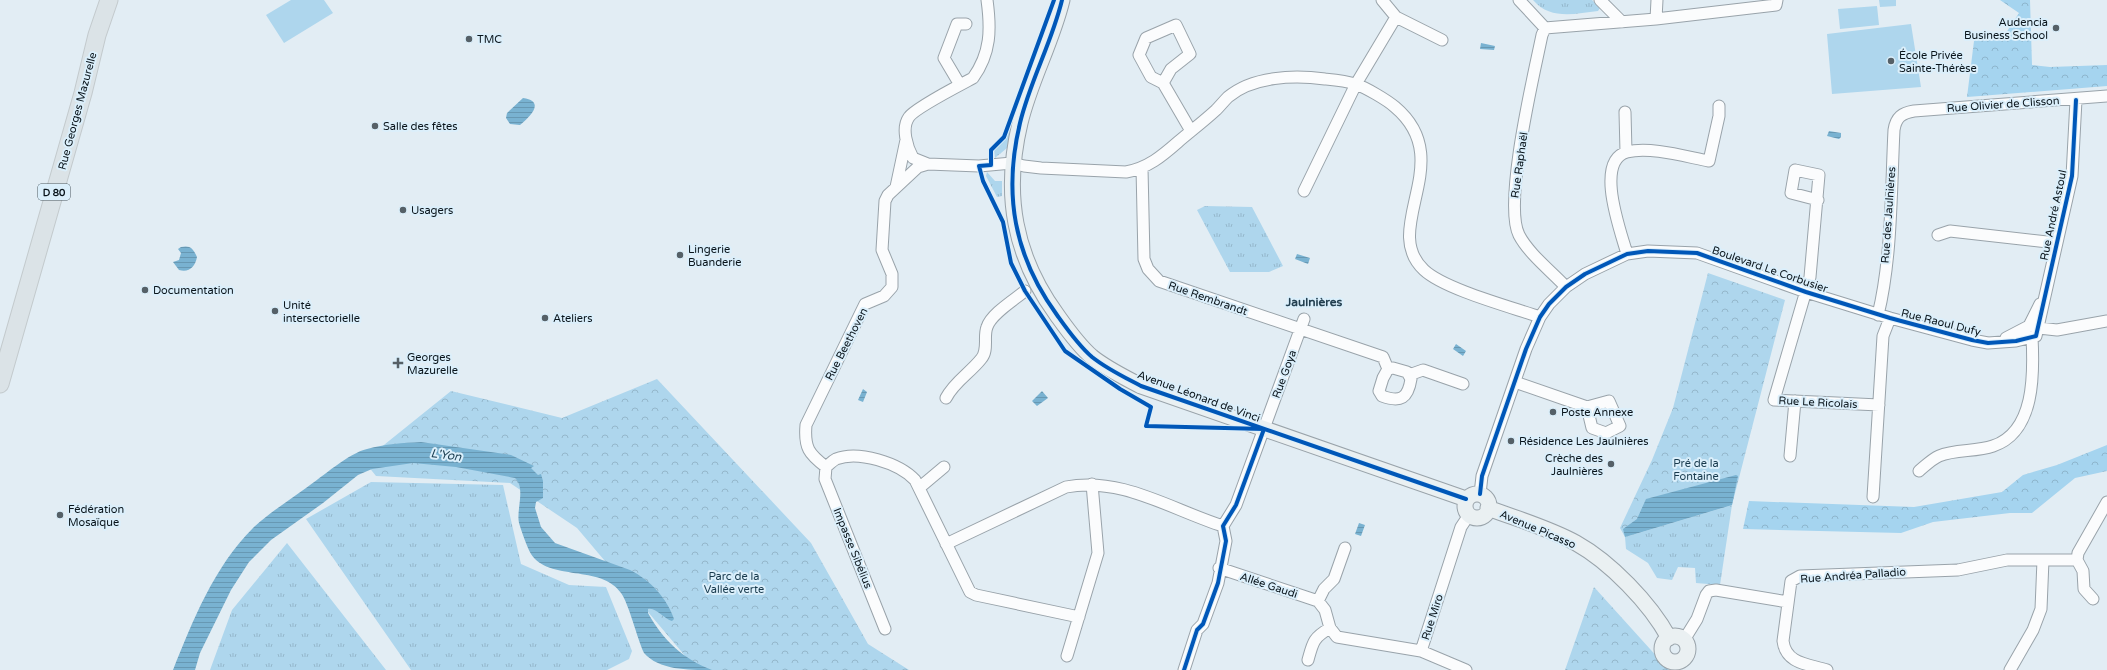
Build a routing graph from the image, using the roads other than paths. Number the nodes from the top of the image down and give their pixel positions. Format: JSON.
{"nodes":[{"id":1,"x":109,"y":0,"type":"edge"},
{"id":2,"x":987,"y":0,"type":"edge"},
{"id":3,"x":1062,"y":0,"type":"edge"},
{"id":4,"x":1382,"y":0,"type":"edge"},
{"id":5,"x":1519,"y":0,"type":"edge"},
{"id":6,"x":1600,"y":0,"type":"edge"},
{"id":7,"x":1657,"y":0,"type":"edge"},
{"id":8,"x":1776,"y":2,"type":"edge"},
{"id":9,"x":1396,"y":17,"type":"junction"},
{"id":10,"x":1656,"y":19,"type":"junction"},
{"id":11,"x":1622,"y":22,"type":"junction"},
{"id":12,"x":966,"y":24,"type":"dead end"},
{"id":13,"x":1545,"y":28,"type":"junction"},
{"id":14,"x":1442,"y":40,"type":"dead end"},
{"id":15,"x":1163,"y":83,"type":"junction"},
{"id":16,"x":1356,"y":84,"type":"junction"},
{"id":17,"x":960,"y":85,"type":"junction"},
{"id":18,"x":2107,"y":96,"type":"edge"},
{"id":19,"x":2076,"y":100,"type":"junction"},
{"id":20,"x":1719,"y":106,"type":"dead end"},
{"id":21,"x":1625,"y":112,"type":"dead end"},
{"id":22,"x":1899,"y":116,"type":"joint"},
{"id":23,"x":1191,"y":131,"type":"junction"},
{"id":24,"x":906,"y":140,"type":"junction"},
{"id":25,"x":1626,"y":152,"type":"junction"},
{"id":26,"x":1012,"y":162,"type":"junction"},
{"id":27,"x":928,"y":164,"type":"junction"},
{"id":28,"x":1142,"y":168,"type":"junction"},
{"id":29,"x":896,"y":187,"type":"junction"},
{"id":30,"x":1304,"y":191,"type":"dead end"},
{"id":31,"x":1818,"y":200,"type":"dead end"},
{"id":32,"x":1938,"y":235,"type":"dead end"},
{"id":33,"x":2056,"y":243,"type":"junction"},
{"id":34,"x":1626,"y":254,"type":"junction"},
{"id":35,"x":1566,"y":287,"type":"junction"},
{"id":36,"x":1024,"y":291,"type":"dead end"},
{"id":37,"x":1806,"y":292,"type":"junction"},
{"id":38,"x":1878,"y":315,"type":"junction"},
{"id":39,"x":1540,"y":317,"type":"junction"},
{"id":40,"x":1890,"y":318,"type":"junction"},
{"id":41,"x":2107,"y":320,"type":"edge"},
{"id":42,"x":1302,"y":325,"type":"junction"},
{"id":43,"x":2034,"y":332,"type":"junction"},
{"id":44,"x":1388,"y":369,"type":"junction"},
{"id":45,"x":1409,"y":375,"type":"junction"},
{"id":46,"x":1515,"y":382,"type":"junction"},
{"id":47,"x":0,"y":384,"type":"edge"},
{"id":48,"x":1463,"y":384,"type":"dead end"},
{"id":49,"x":946,"y":398,"type":"dead end"},
{"id":50,"x":1795,"y":401,"type":"junction"},
{"id":51,"x":1879,"y":405,"type":"junction"},
{"id":52,"x":1586,"y":407,"type":"dead end"},
{"id":53,"x":1264,"y":429,"type":"junction"},
{"id":54,"x":1790,"y":456,"type":"dead end"},
{"id":55,"x":826,"y":467,"type":"junction"},
{"id":56,"x":944,"y":467,"type":"dead end"},
{"id":57,"x":1919,"y":471,"type":"dead end"},
{"id":58,"x":1092,"y":484,"type":"junction"},
{"id":59,"x":919,"y":488,"type":"junction"},
{"id":60,"x":1473,"y":497,"type":"junction"},
{"id":61,"x":1873,"y":497,"type":"dead end"},
{"id":62,"x":2107,"y":502,"type":"edge"},
{"id":63,"x":1488,"y":508,"type":"junction"},
{"id":64,"x":1468,"y":515,"type":"junction"},
{"id":65,"x":1223,"y":526,"type":"junction"},
{"id":66,"x":946,"y":544,"type":"junction"},
{"id":67,"x":1345,"y":548,"type":"dead end"},
{"id":68,"x":2043,"y":560,"type":"junction"},
{"id":69,"x":2077,"y":560,"type":"junction"},
{"id":70,"x":1219,"y":568,"type":"junction"},
{"id":71,"x":2093,"y":599,"type":"dead end"},
{"id":72,"x":1318,"y":601,"type":"junction"},
{"id":73,"x":1788,"y":602,"type":"junction"},
{"id":74,"x":1079,"y":617,"type":"junction"},
{"id":75,"x":1330,"y":628,"type":"junction"},
{"id":76,"x":885,"y":629,"type":"dead end"},
{"id":77,"x":1668,"y":638,"type":"junction"},
{"id":78,"x":1684,"y":640,"type":"junction"},
{"id":79,"x":1421,"y":651,"type":"junction"},
{"id":80,"x":1067,"y":656,"type":"dead end"},
{"id":81,"x":1308,"y":660,"type":"dead end"},
{"id":82,"x":1686,"y":665,"type":"edge"},
{"id":83,"x":1184,"y":670,"type":"edge"},
{"id":84,"x":1466,"y":670,"type":"edge"},
{"id":85,"x":1827,"y":670,"type":"edge"},
{"id":86,"x":2010,"y":670,"type":"edge"}],
"edges":[{"from":1,"to":47,"type":"main road","name":"Rue Georges Mazurelle","number":"D 80"},
{"from":2,"to":17,"type":"street"},
{"from":3,"to":26,"type":"street","name":"Avenue Léonard de Vinci"},
{"from":4,"to":9,"type":"street"},
{"from":5,"to":13,"type":"street"},
{"from":6,"to":11,"type":"street"},
{"from":7,"to":10,"type":"street"},
{"from":8,"to":10,"type":"street"},
{"from":9,"to":14,"type":"street"},
{"from":9,"to":16,"type":"street"},
{"from":10,"to":11,"type":"street"},
{"from":11,"to":13,"type":"street"},
{"from":12,"to":17,"type":"street"},
{"from":13,"to":35,"type":"street","name":"Rue Raphaël"},
{"from":15,"to":15,"type":"street"},
{"from":15,"to":23,"type":"street"},
{"from":16,"to":23,"type":"street"},
{"from":16,"to":30,"type":"street"},
{"from":16,"to":39,"type":"street"},
{"from":17,"to":24,"type":"street"},
{"from":18,"to":19,"type":"street","name":"Rue Olivier de Clisson"},
{"from":19,"to":22,"type":"street","name":"Rue Olivier de Clisson"},
{"from":19,"to":33,"type":"street","name":"Rue André Astoul"},
{"from":20,"to":25,"type":"street"},
{"from":21,"to":25,"type":"street"},
{"from":22,"to":38,"type":"street","name":"Rue des Jaulnières"},
{"from":23,"to":28,"type":"street"},
{"from":24,"to":27,"type":"street"},
{"from":24,"to":29,"type":"street"},
{"from":25,"to":34,"type":"street"},
{"from":26,"to":27,"type":"street"},
{"from":26,"to":28,"type":"street"},
{"from":26,"to":53,"type":"street","name":"Avenue Léonard de Vinci"},
{"from":27,"to":29,"type":"street","name":"Rue Beethoven"},
{"from":28,"to":42,"type":"street","name":"Rue Rembrandt"},
{"from":29,"to":55,"type":"street","name":"Rue Beethoven"},
{"from":31,"to":37,"type":"street"},
{"from":32,"to":33,"type":"street"},
{"from":33,"to":43,"type":"street","name":"Rue André Astoul"},
{"from":34,"to":35,"type":"street","name":"Boulevard Le Corbusier"},
{"from":34,"to":37,"type":"street","name":"Boulevard Le Corbusier"},
{"from":35,"to":39,"type":"street","name":"Boulevard Le Corbusier"},
{"from":36,"to":49,"type":"street"},
{"from":37,"to":38,"type":"street","name":"Boulevard Le Corbusier"},
{"from":37,"to":50,"type":"street","name":"Rue Le Ricolais"},
{"from":38,"to":40,"type":"street","name":"Boulevard Le Corbusier"},
{"from":39,"to":46,"type":"street","name":"Boulevard Le Corbusier"},
{"from":40,"to":43,"type":"street","name":"Rue Raoul Dufy"},
{"from":40,"to":51,"type":"street"},
{"from":41,"to":43,"type":"street","name":"Rue Raoul Dufy"},
{"from":42,"to":44,"type":"street","name":"Rue Rembrandt"},
{"from":42,"to":53,"type":"street","name":"Rue Goya"},
{"from":43,"to":57,"type":"street","name":"Rue André Astoul"},
{"from":44,"to":45,"type":"street"},
{"from":44,"to":45,"type":"street"},
{"from":45,"to":48,"type":"street"},
{"from":46,"to":52,"type":"street"},
{"from":46,"to":60,"type":"street","name":"Boulevard Le Corbusier"},
{"from":50,"to":51,"type":"street","name":"Rue Le Ricolais"},
{"from":50,"to":54,"type":"street"},
{"from":51,"to":61,"type":"street"},
{"from":53,"to":60,"type":"street","name":"Avenue Léonard de Vinci"},
{"from":53,"to":65,"type":"street","name":"Rue Goya"},
{"from":55,"to":59,"type":"street"},
{"from":55,"to":76,"type":"street","name":"Impasse Sibélius"},
{"from":56,"to":59,"type":"street"},
{"from":58,"to":65,"type":"street"},
{"from":58,"to":66,"type":"street"},
{"from":58,"to":74,"type":"street"},
{"from":59,"to":66,"type":"street"},
{"from":60,"to":63,"type":"street"},
{"from":60,"to":64,"type":"street"},
{"from":62,"to":69,"type":"street"},
{"from":63,"to":64,"type":"street"},
{"from":63,"to":77,"type":"street","name":"Avenue Picasso"},
{"from":64,"to":79,"type":"street","name":"Rue Miro"},
{"from":65,"to":70,"type":"street"},
{"from":66,"to":74,"type":"street"},
{"from":67,"to":72,"type":"street"},
{"from":68,"to":69,"type":"street"},
{"from":68,"to":73,"type":"street","name":"Rue Andréa Palladio"},
{"from":68,"to":86,"type":"street"},
{"from":69,"to":71,"type":"street"},
{"from":70,"to":72,"type":"street","name":"Allée Gaudi"},
{"from":70,"to":83,"type":"street"},
{"from":72,"to":75,"type":"street"},
{"from":73,"to":78,"type":"street"},
{"from":73,"to":85,"type":"street","name":"Rue Andréa Palladio"},
{"from":74,"to":80,"type":"street"},
{"from":75,"to":79,"type":"street","name":"Rue Miro"},
{"from":75,"to":81,"type":"street"},
{"from":77,"to":78,"type":"street"},
{"from":77,"to":82,"type":"street"},
{"from":78,"to":82,"type":"street"},
{"from":79,"to":84,"type":"street"}]}
